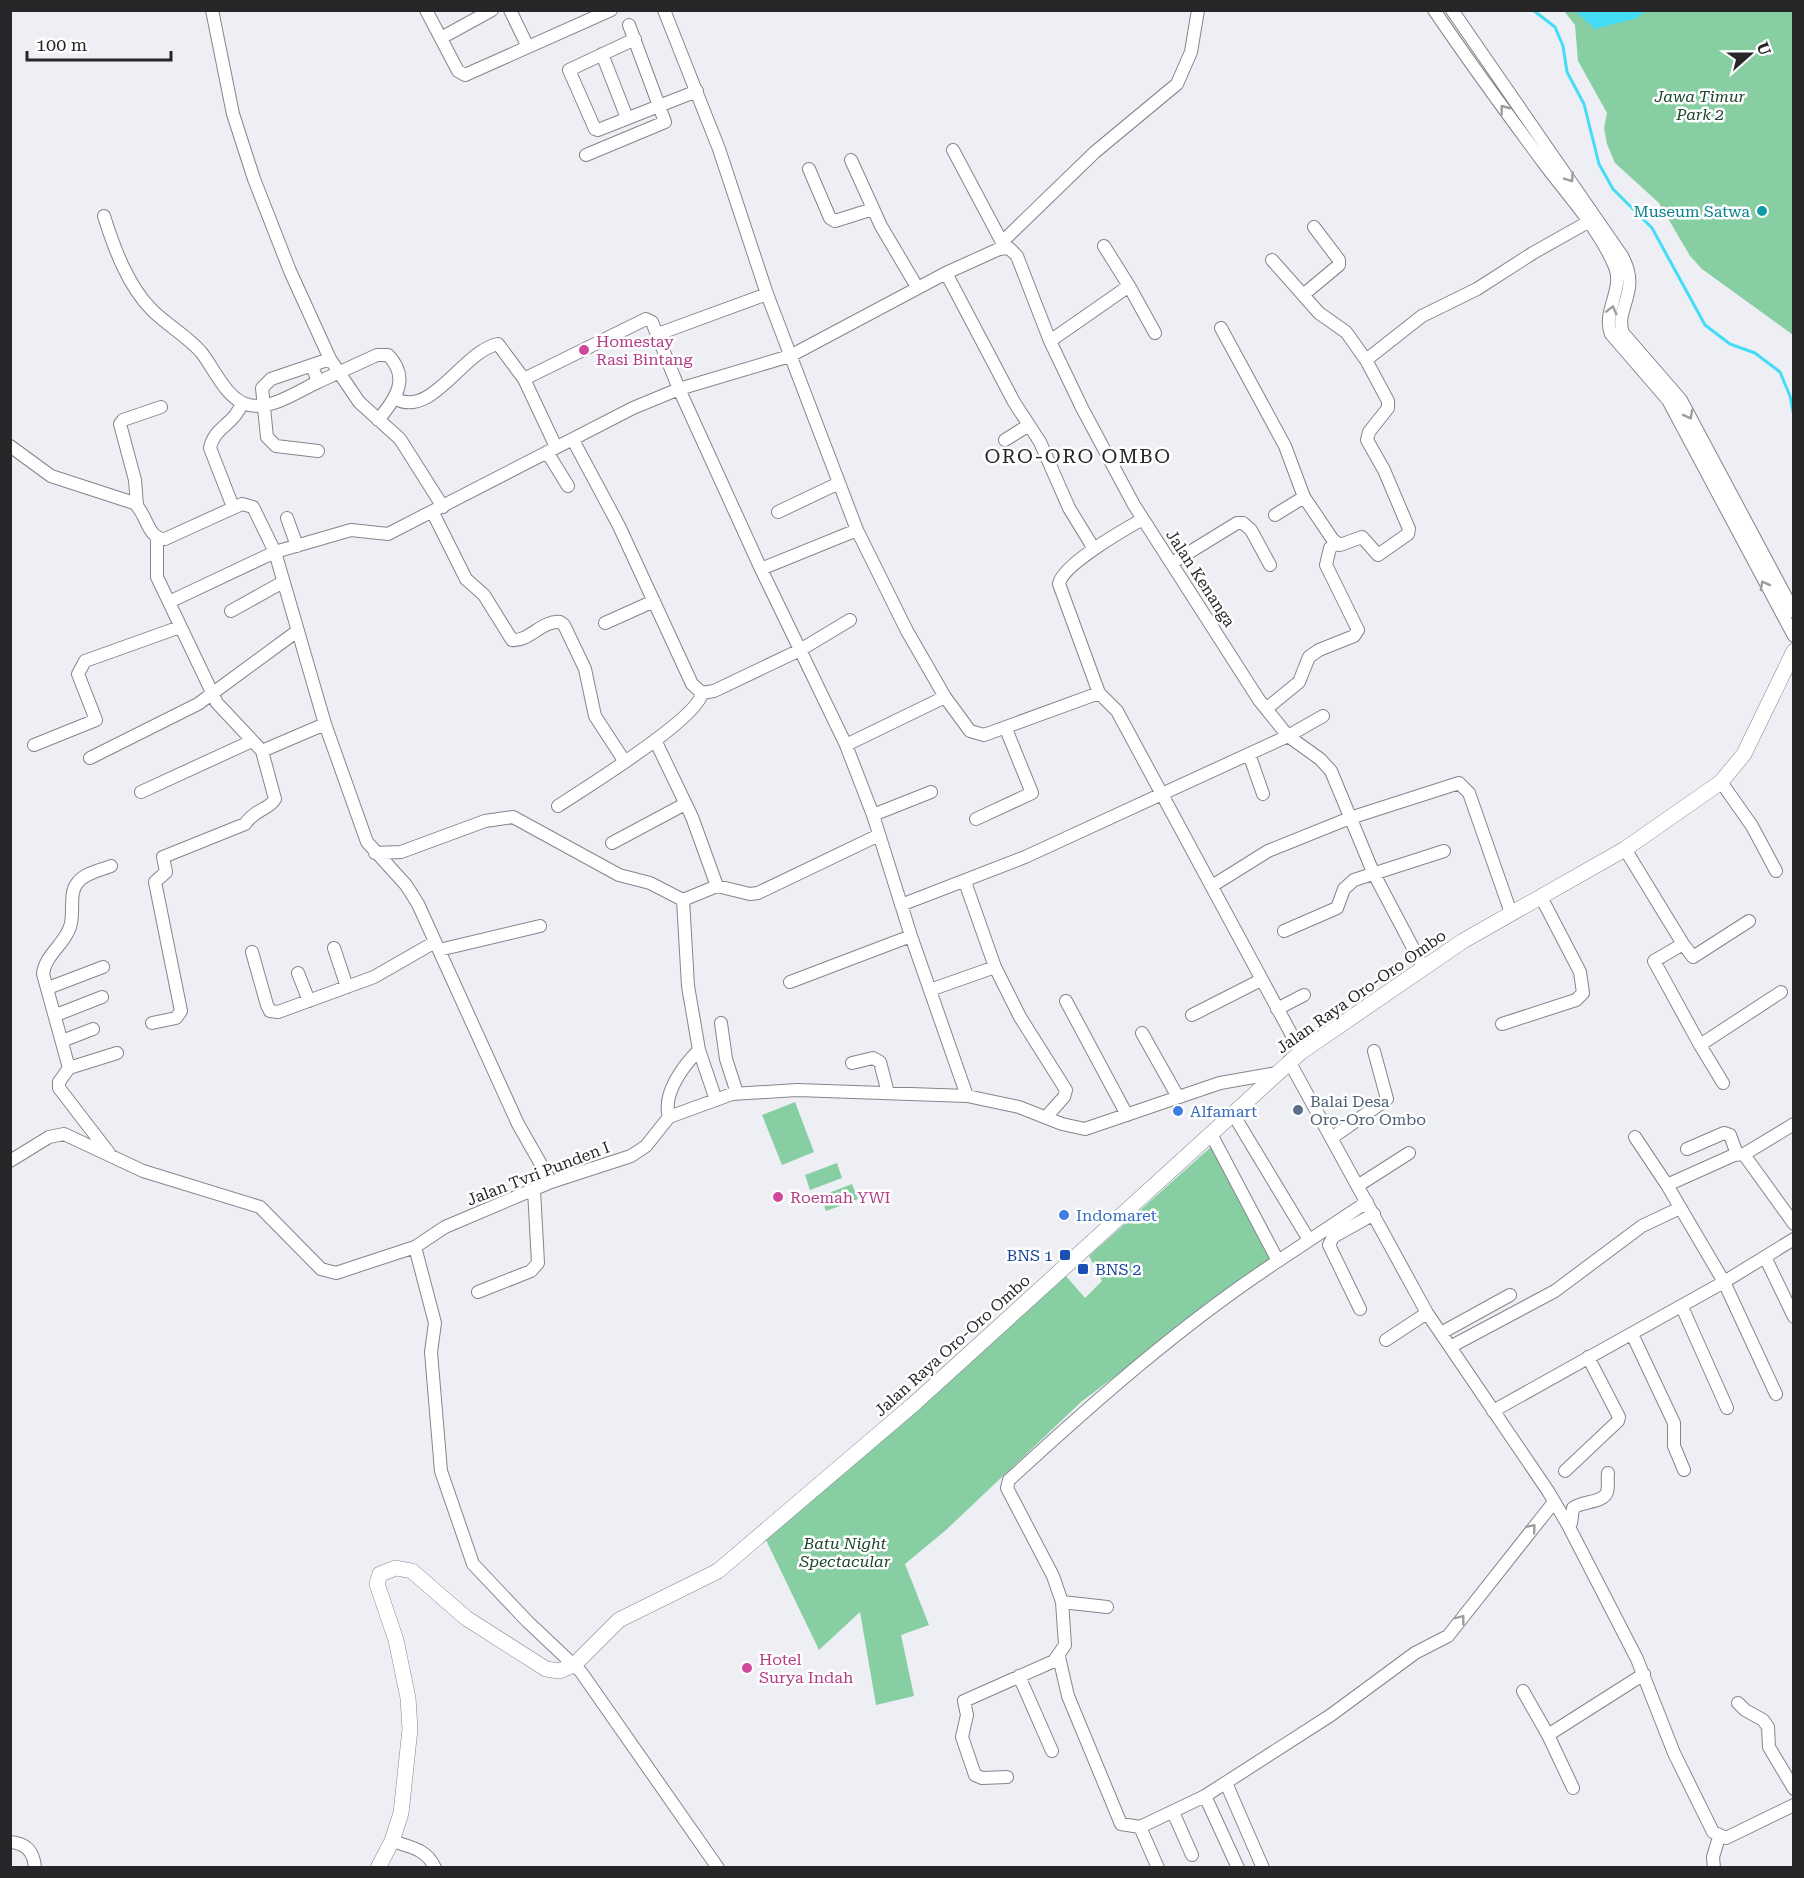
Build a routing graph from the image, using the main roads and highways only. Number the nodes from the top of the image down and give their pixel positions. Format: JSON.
{"nodes":[{"id":1,"x":1794,"y":651,"type":"edge"},
{"id":2,"x":378,"y":1868,"type":"edge"}],
"edges":[{"from":1,"to":2,"type":"main road","name":"Jalan Raya Oro-Oro Ombo"}]}
